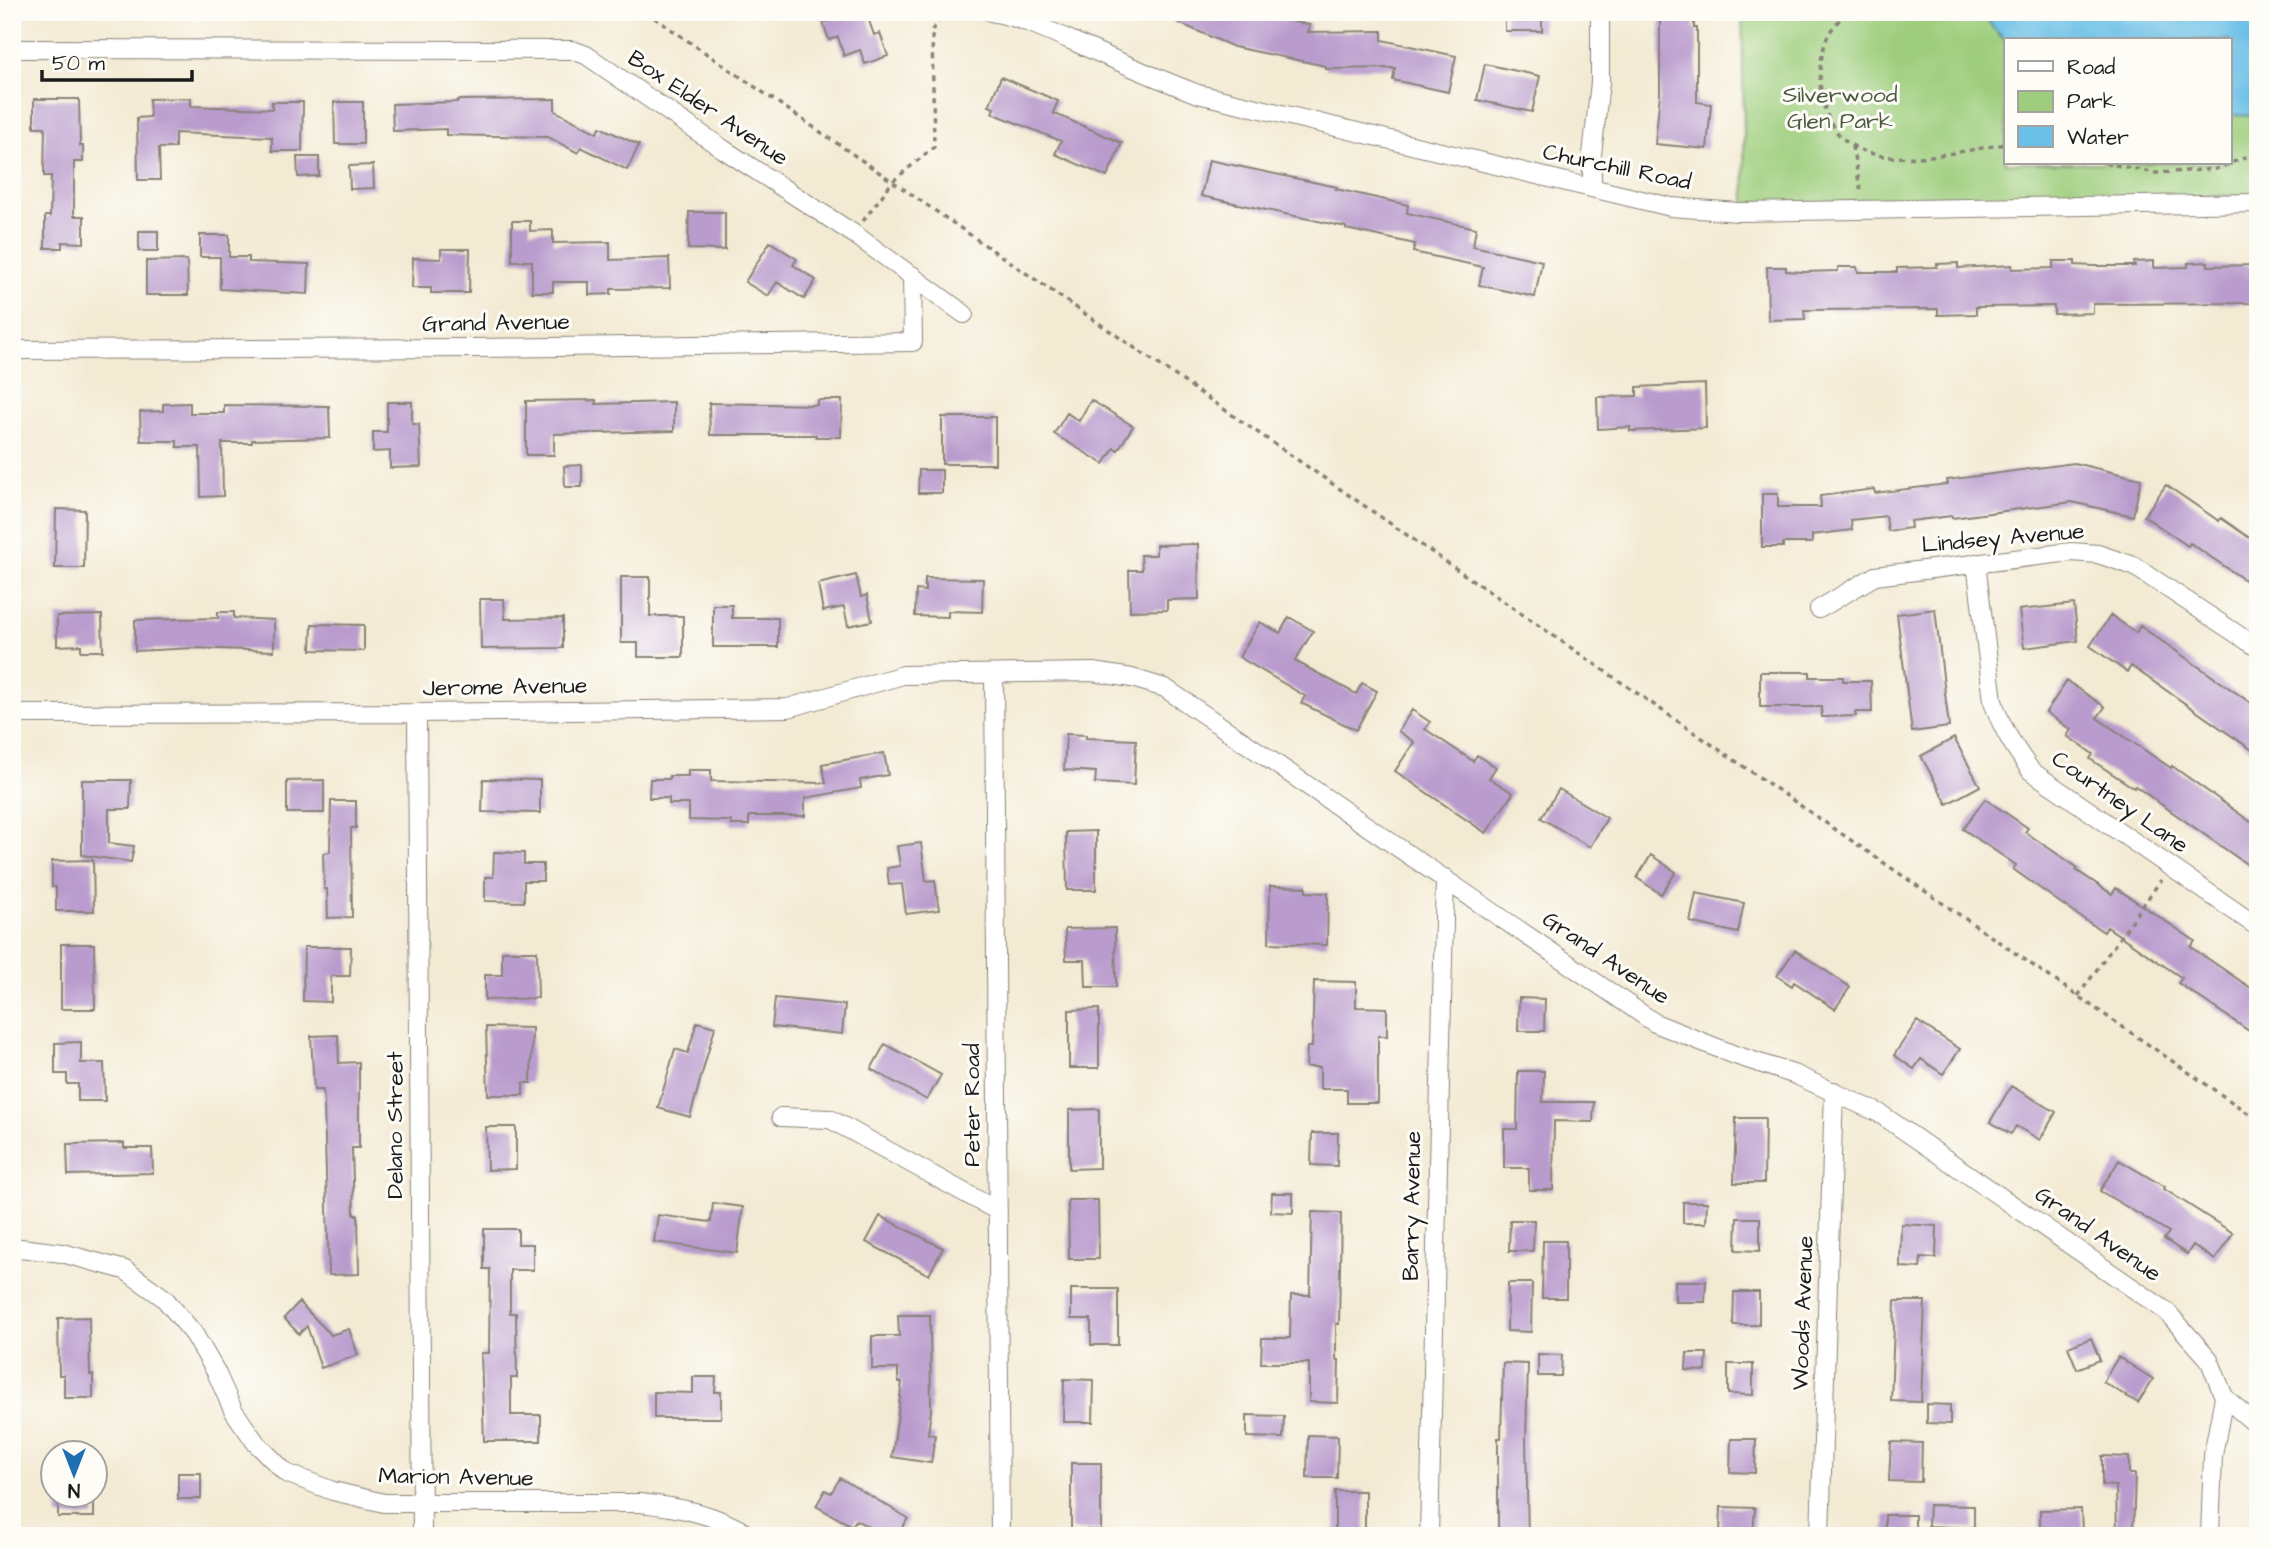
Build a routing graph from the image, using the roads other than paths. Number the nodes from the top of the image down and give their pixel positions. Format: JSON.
{"nodes":[{"id":1,"x":990,"y":12,"type":"edge"},
{"id":2,"x":1600,"y":12,"type":"edge"},
{"id":3,"x":12,"y":49,"type":"edge"},
{"id":4,"x":1592,"y":188,"type":"junction"},
{"id":5,"x":2258,"y":203,"type":"edge"},
{"id":6,"x":912,"y":275,"type":"junction"},
{"id":7,"x":964,"y":314,"type":"dead end"},
{"id":8,"x":12,"y":350,"type":"edge"},
{"id":9,"x":1976,"y":563,"type":"junction"},
{"id":10,"x":1819,"y":609,"type":"dead end"},
{"id":11,"x":2258,"y":649,"type":"edge"},
{"id":12,"x":994,"y":674,"type":"junction"},
{"id":13,"x":417,"y":713,"type":"junction"},
{"id":14,"x":12,"y":714,"type":"edge"},
{"id":15,"x":1445,"y":878,"type":"junction"},
{"id":16,"x":2258,"y":927,"type":"edge"},
{"id":17,"x":1834,"y":1091,"type":"junction"},
{"id":18,"x":781,"y":1117,"type":"dead end"},
{"id":19,"x":998,"y":1211,"type":"junction"},
{"id":20,"x":12,"y":1247,"type":"edge"},
{"id":21,"x":2224,"y":1397,"type":"junction"},
{"id":22,"x":2258,"y":1426,"type":"edge"},
{"id":23,"x":422,"y":1505,"type":"junction"},
{"id":24,"x":422,"y":1536,"type":"edge"},
{"id":25,"x":750,"y":1536,"type":"edge"},
{"id":26,"x":1000,"y":1536,"type":"edge"},
{"id":27,"x":1429,"y":1536,"type":"edge"},
{"id":28,"x":1821,"y":1536,"type":"edge"},
{"id":29,"x":2210,"y":1536,"type":"edge"}],
"edges":[{"from":1,"to":4,"type":"street","name":"Churchill Road"},
{"from":2,"to":4,"type":"street"},
{"from":3,"to":6,"type":"street","name":"Box Elder Avenue"},
{"from":4,"to":5,"type":"street","name":"Churchill Road"},
{"from":6,"to":7,"type":"street","name":"Box Elder Avenue"},
{"from":6,"to":8,"type":"street","name":"Grand Avenue"},
{"from":9,"to":10,"type":"street","name":"Lindsey Avenue"},
{"from":9,"to":11,"type":"street","name":"Lindsey Avenue"},
{"from":9,"to":16,"type":"street","name":"Courtney Lane"},
{"from":12,"to":13,"type":"street","name":"Jerome Avenue"},
{"from":12,"to":15,"type":"street","name":"Grand Avenue"},
{"from":12,"to":19,"type":"street","name":"Peter Road"},
{"from":13,"to":14,"type":"street","name":"Jerome Avenue"},
{"from":13,"to":23,"type":"street","name":"Delano Street"},
{"from":15,"to":17,"type":"street","name":"Grand Avenue"},
{"from":15,"to":27,"type":"street","name":"Barry Avenue"},
{"from":17,"to":21,"type":"street","name":"Grand Avenue"},
{"from":17,"to":28,"type":"street","name":"Woods Avenue"},
{"from":18,"to":19,"type":"street"},
{"from":19,"to":26,"type":"street","name":"Peter Road"},
{"from":20,"to":23,"type":"street","name":"Marion Avenue"},
{"from":21,"to":22,"type":"street","name":"Grand Avenue"},
{"from":21,"to":29,"type":"street"},
{"from":23,"to":24,"type":"street","name":"Delano Street"},
{"from":23,"to":25,"type":"street","name":"Marion Avenue"}]}
